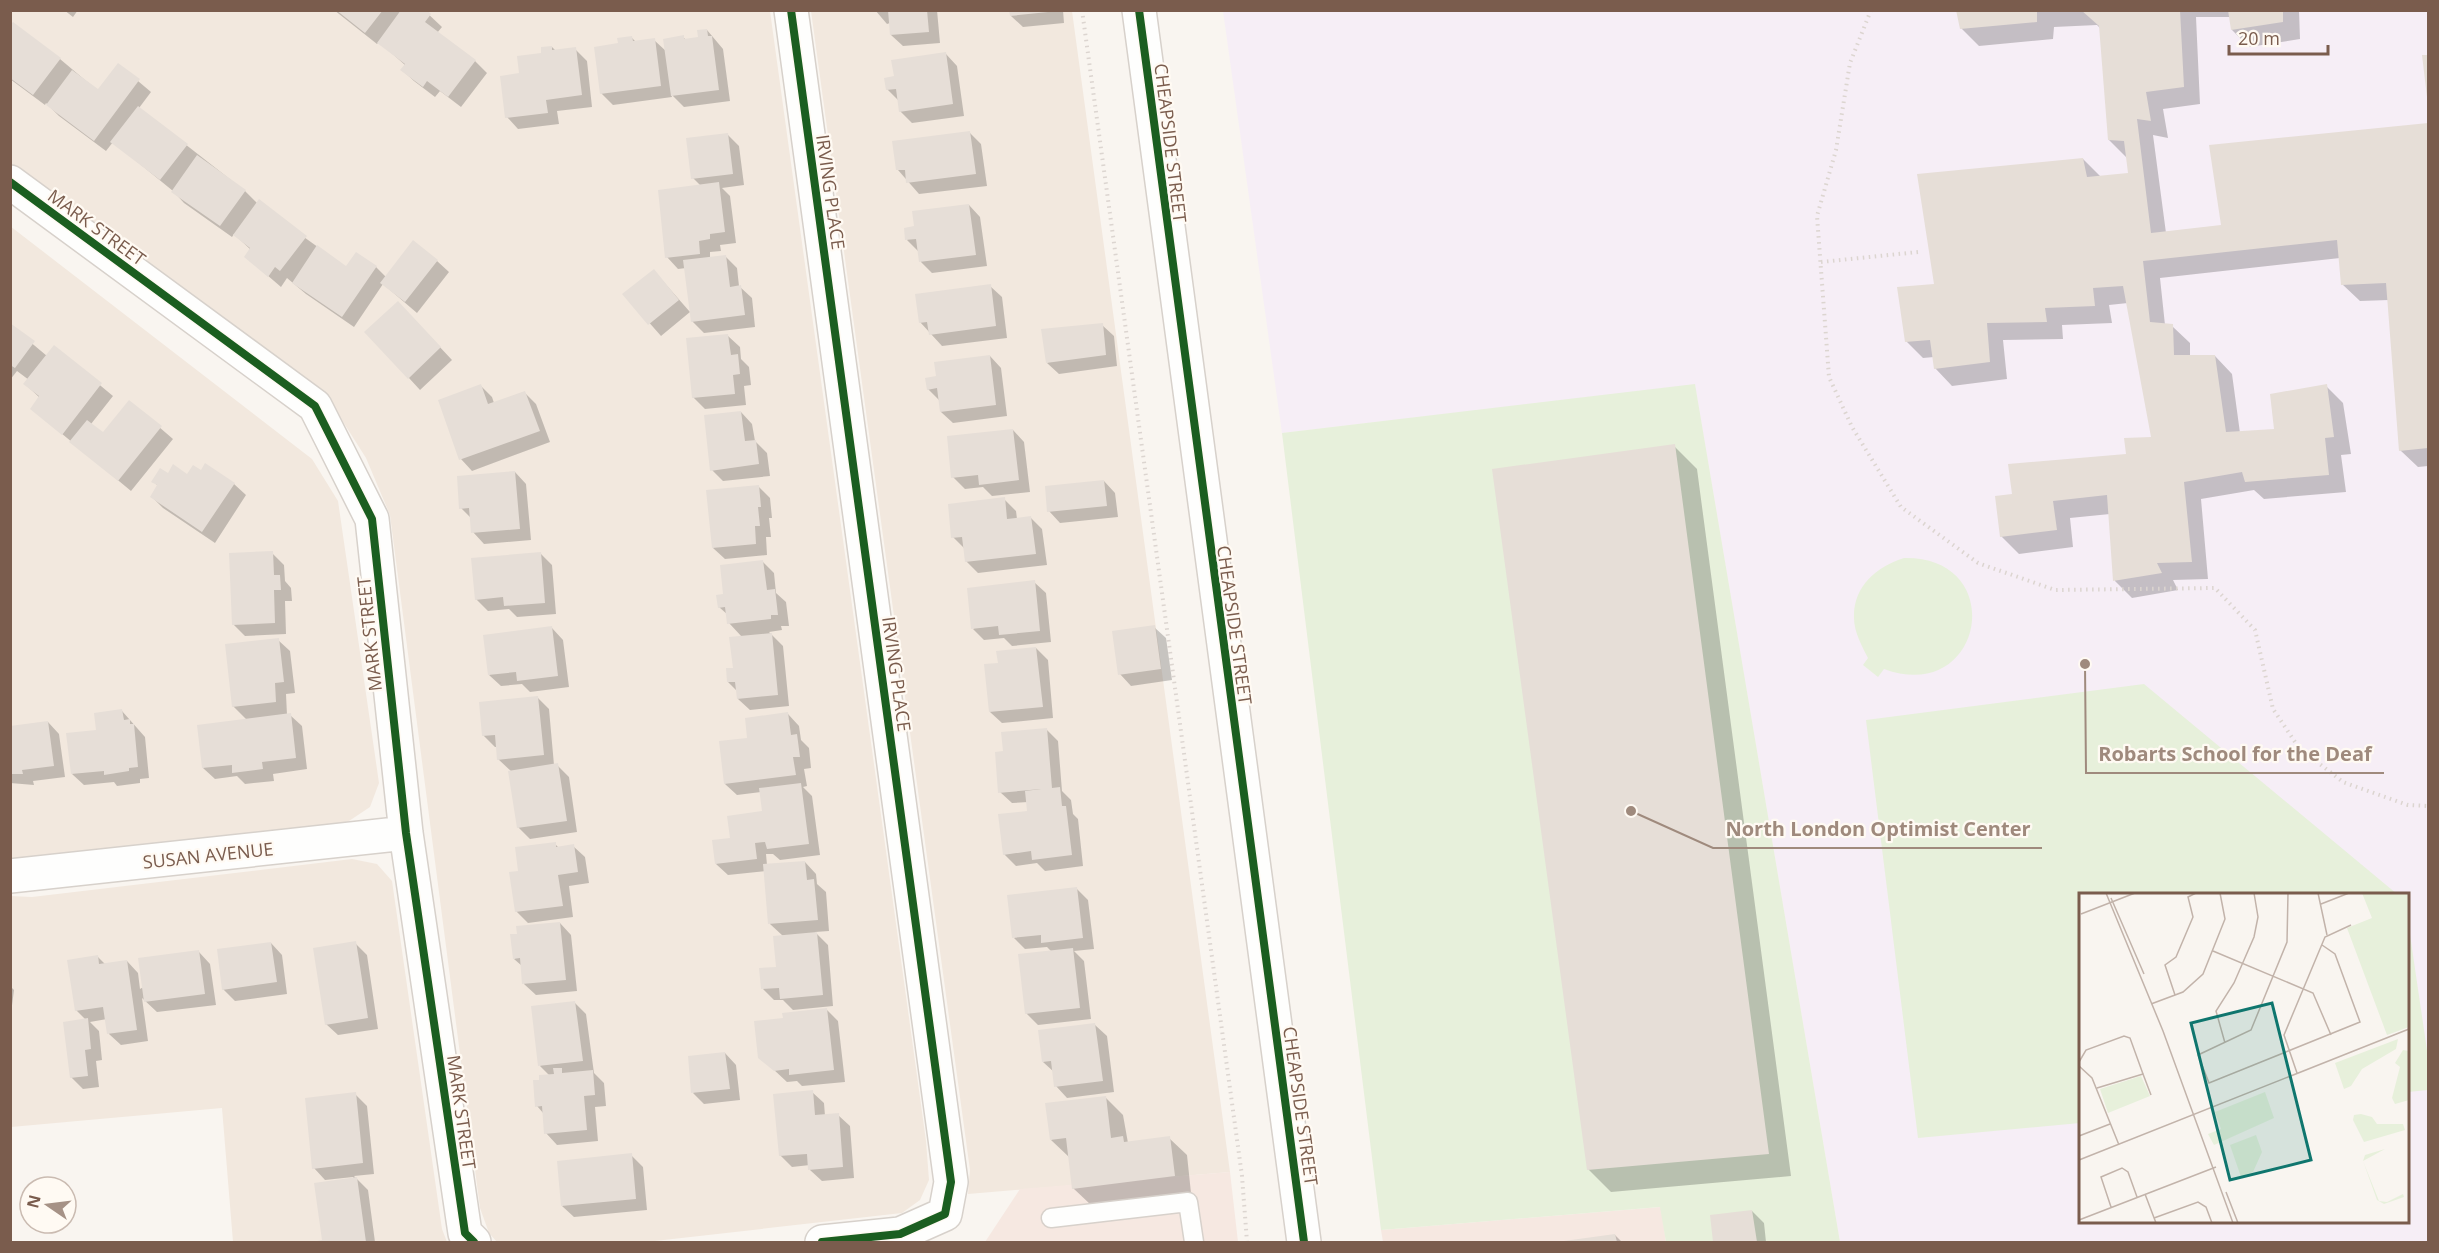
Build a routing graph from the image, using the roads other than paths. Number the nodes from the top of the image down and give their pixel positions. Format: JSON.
{"nodes":[{"id":1,"x":791,"y":10,"type":"edge"},
{"id":2,"x":1139,"y":10,"type":"edge"},
{"id":3,"x":10,"y":182,"type":"edge"},
{"id":4,"x":406,"y":833,"type":"junction"},
{"id":5,"x":10,"y":876,"type":"edge"},
{"id":6,"x":1051,"y":1218,"type":"dead end"},
{"id":7,"x":474,"y":1242,"type":"edge"},
{"id":8,"x":822,"y":1242,"type":"edge"},
{"id":9,"x":1194,"y":1242,"type":"edge"},
{"id":10,"x":1304,"y":1242,"type":"edge"}],
"edges":[{"from":1,"to":8,"type":"street","name":"IRVING PLACE"},
{"from":2,"to":10,"type":"street","name":"CHEAPSIDE STREET"},
{"from":3,"to":4,"type":"street","name":"MARK STREET"},
{"from":4,"to":5,"type":"street","name":"SUSAN AVENUE"},
{"from":4,"to":7,"type":"street","name":"MARK STREET"},
{"from":6,"to":9,"type":"lane"}]}
